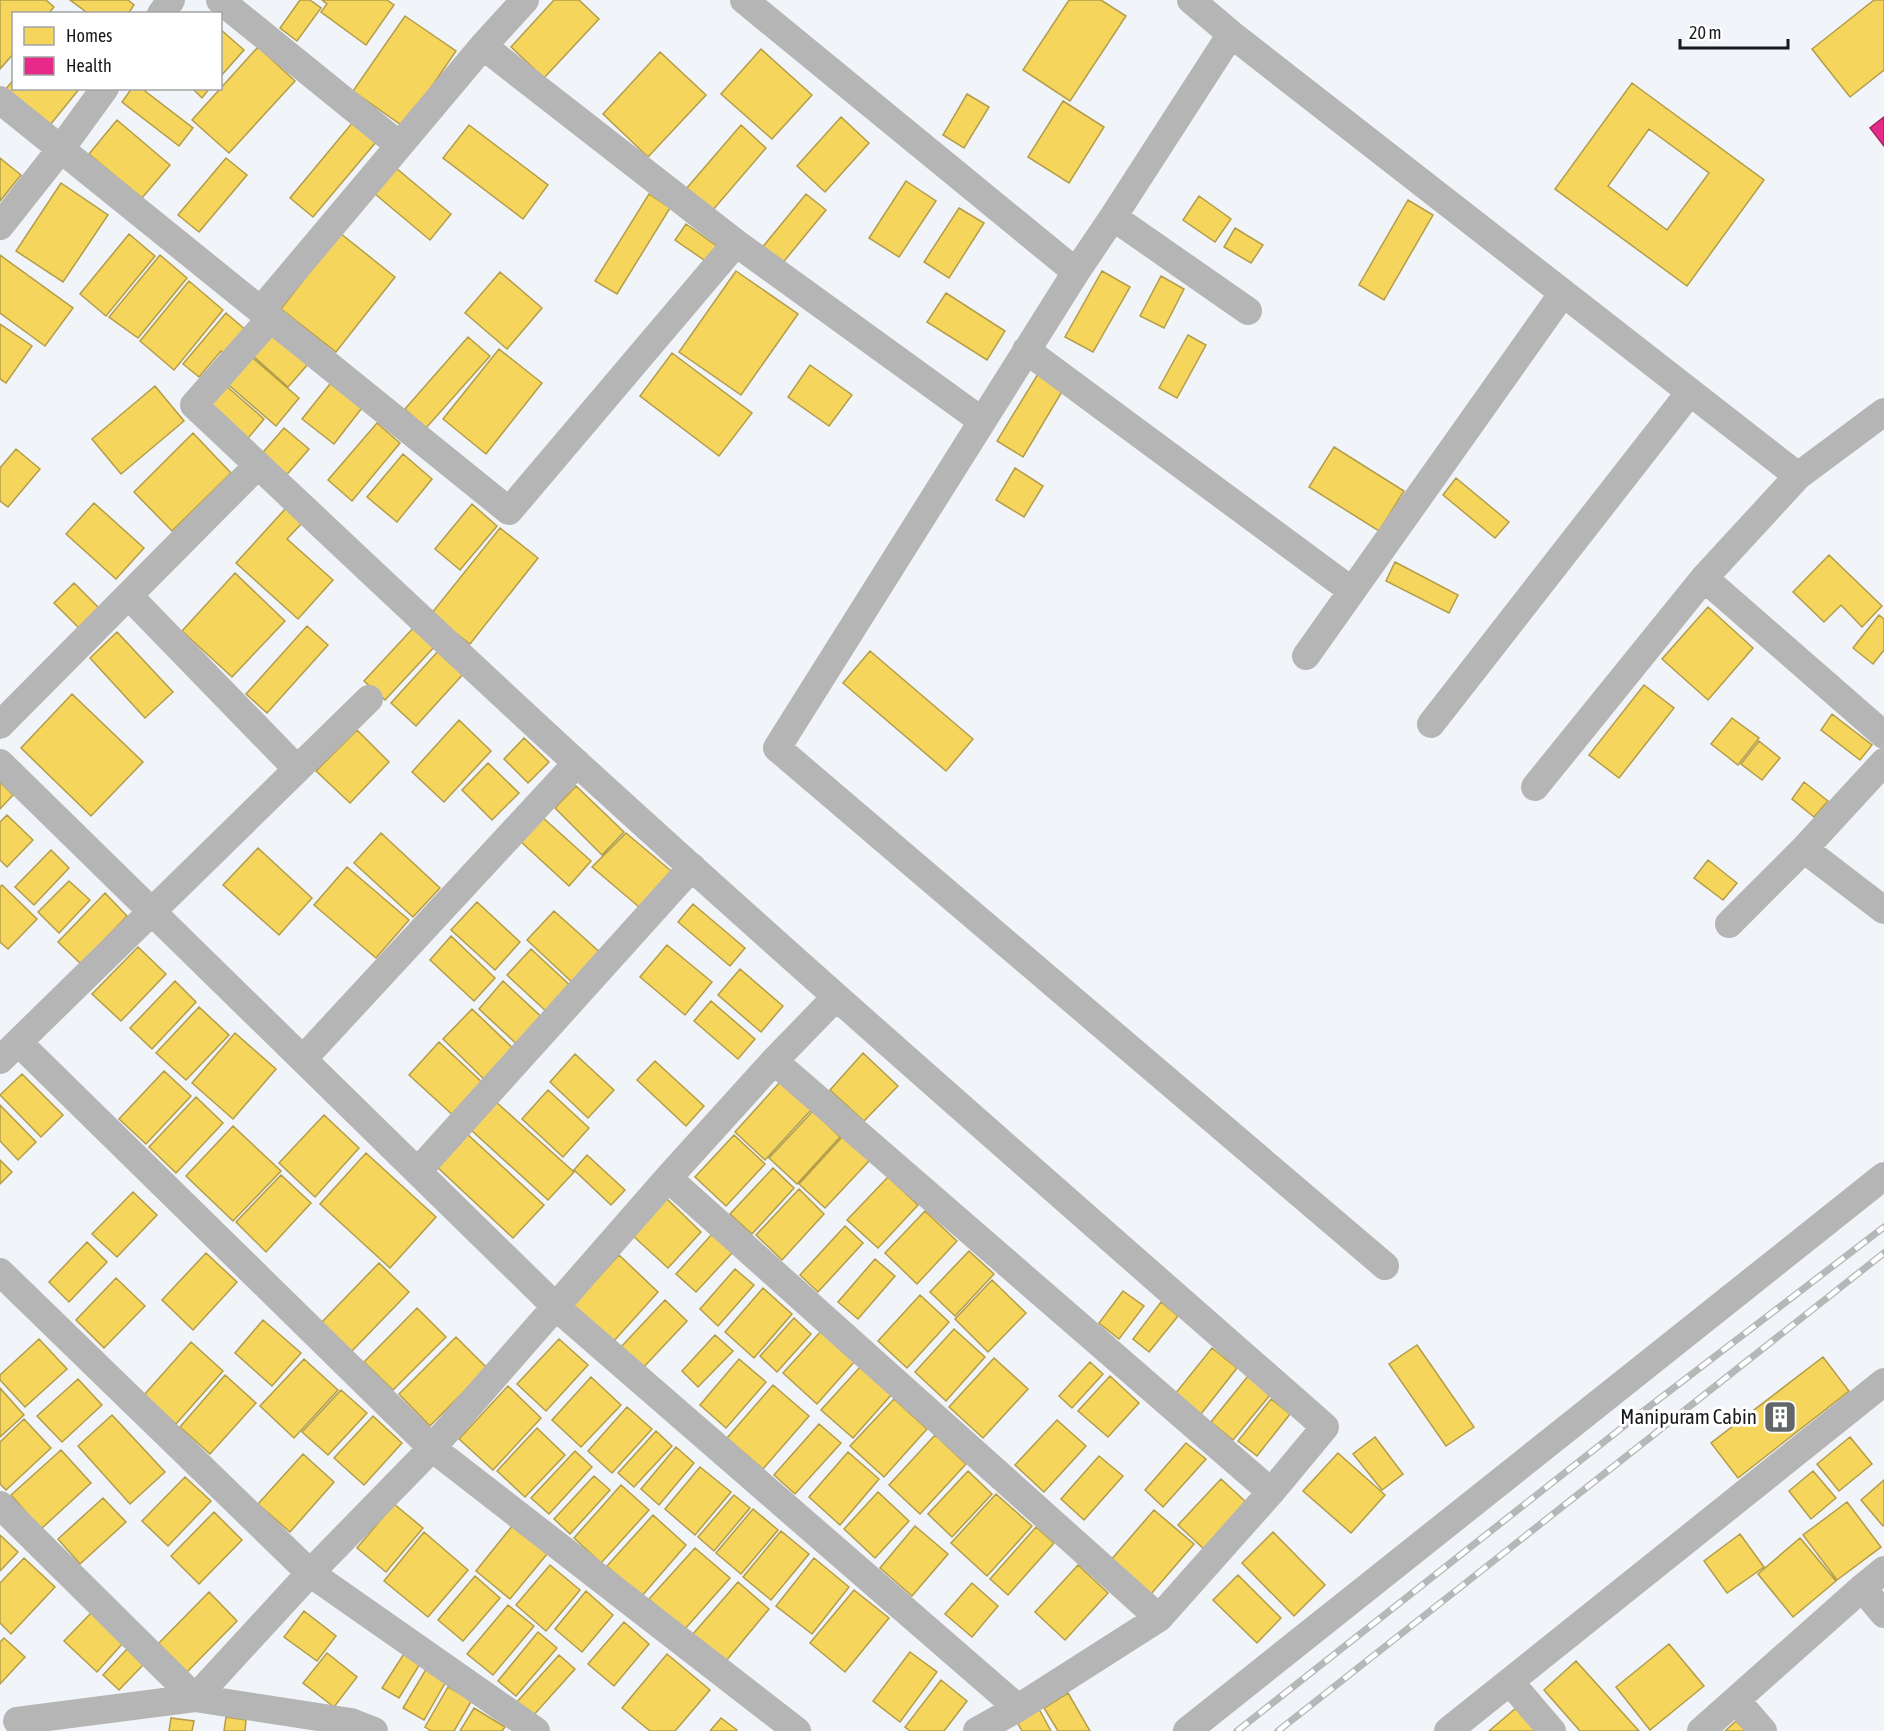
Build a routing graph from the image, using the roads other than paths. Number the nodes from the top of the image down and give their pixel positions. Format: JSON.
{"nodes":[{"id":1,"x":220,"y":0,"type":"edge"},
{"id":2,"x":525,"y":0,"type":"edge"},
{"id":3,"x":744,"y":0,"type":"edge"},
{"id":4,"x":1191,"y":0,"type":"edge"},
{"id":5,"x":1231,"y":34,"type":"junction"},
{"id":6,"x":483,"y":46,"type":"junction"},
{"id":7,"x":104,"y":90,"type":"edge"},
{"id":8,"x":0,"y":100,"type":"edge"},
{"id":9,"x":399,"y":146,"type":"junction"},
{"id":10,"x":60,"y":150,"type":"junction"},
{"id":11,"x":1113,"y":217,"type":"junction"},
{"id":12,"x":0,"y":226,"type":"edge"},
{"id":13,"x":736,"y":243,"type":"junction"},
{"id":14,"x":1076,"y":272,"type":"junction"},
{"id":15,"x":1563,"y":293,"type":"junction"},
{"id":16,"x":1248,"y":311,"type":"dead end"},
{"id":17,"x":265,"y":314,"type":"junction"},
{"id":18,"x":1026,"y":350,"type":"junction"},
{"id":19,"x":1690,"y":392,"type":"junction"},
{"id":20,"x":1884,"y":412,"type":"edge"},
{"id":21,"x":982,"y":421,"type":"junction"},
{"id":22,"x":258,"y":465,"type":"junction"},
{"id":23,"x":1798,"y":476,"type":"junction"},
{"id":24,"x":1704,"y":578,"type":"junction"},
{"id":25,"x":1352,"y":591,"type":"junction"},
{"id":26,"x":129,"y":596,"type":"junction"},
{"id":27,"x":1306,"y":656,"type":"dead end"},
{"id":28,"x":369,"y":699,"type":"dead end"},
{"id":29,"x":1431,"y":724,"type":"dead end"},
{"id":30,"x":0,"y":725,"type":"edge"},
{"id":31,"x":1884,"y":735,"type":"edge"},
{"id":32,"x":1884,"y":762,"type":"edge"},
{"id":33,"x":0,"y":763,"type":"edge"},
{"id":34,"x":577,"y":763,"type":"junction"},
{"id":35,"x":297,"y":769,"type":"junction"},
{"id":36,"x":1535,"y":788,"type":"dead end"},
{"id":37,"x":1804,"y":849,"type":"junction"},
{"id":38,"x":692,"y":867,"type":"junction"},
{"id":39,"x":1884,"y":910,"type":"edge"},
{"id":40,"x":152,"y":912,"type":"junction"},
{"id":41,"x":1729,"y":924,"type":"dead end"},
{"id":42,"x":836,"y":997,"type":"junction"},
{"id":43,"x":9,"y":1052,"type":"edge"},
{"id":44,"x":303,"y":1059,"type":"junction"},
{"id":45,"x":774,"y":1061,"type":"junction"},
{"id":46,"x":418,"y":1171,"type":"junction"},
{"id":47,"x":1884,"y":1176,"type":"edge"},
{"id":48,"x":668,"y":1178,"type":"junction"},
{"id":49,"x":1385,"y":1266,"type":"dead end"},
{"id":50,"x":0,"y":1272,"type":"edge"},
{"id":51,"x":556,"y":1307,"type":"junction"},
{"id":52,"x":1884,"y":1382,"type":"edge"},
{"id":53,"x":432,"y":1448,"type":"junction"},
{"id":54,"x":1271,"y":1492,"type":"junction"},
{"id":55,"x":0,"y":1505,"type":"edge"},
{"id":56,"x":1884,"y":1570,"type":"edge"},
{"id":57,"x":310,"y":1573,"type":"junction"},
{"id":58,"x":1862,"y":1588,"type":"junction"},
{"id":59,"x":1884,"y":1614,"type":"edge"},
{"id":60,"x":1159,"y":1618,"type":"junction"},
{"id":61,"x":1510,"y":1682,"type":"junction"},
{"id":62,"x":195,"y":1698,"type":"junction"},
{"id":63,"x":1736,"y":1700,"type":"junction"},
{"id":64,"x":1018,"y":1708,"type":"junction"},
{"id":65,"x":15,"y":1720,"type":"edge"},
{"id":66,"x":374,"y":1731,"type":"edge"},
{"id":67,"x":536,"y":1731,"type":"edge"},
{"id":68,"x":797,"y":1731,"type":"edge"},
{"id":69,"x":976,"y":1731,"type":"edge"},
{"id":70,"x":1187,"y":1731,"type":"edge"},
{"id":71,"x":1448,"y":1731,"type":"edge"},
{"id":72,"x":1552,"y":1731,"type":"edge"},
{"id":73,"x":1701,"y":1731,"type":"edge"},
{"id":74,"x":1763,"y":1731,"type":"edge"}],
"edges":[{"from":1,"to":9,"type":"street"},
{"from":2,"to":6,"type":"street"},
{"from":3,"to":14,"type":"street"},
{"from":4,"to":5,"type":"street"},
{"from":5,"to":11,"type":"street"},
{"from":5,"to":15,"type":"street"},
{"from":6,"to":9,"type":"street"},
{"from":6,"to":13,"type":"street"},
{"from":7,"to":10,"type":"street"},
{"from":8,"to":10,"type":"street"},
{"from":9,"to":17,"type":"street"},
{"from":10,"to":12,"type":"street"},
{"from":10,"to":17,"type":"street"},
{"from":11,"to":14,"type":"street"},
{"from":11,"to":16,"type":"street"},
{"from":13,"to":17,"type":"street"},
{"from":13,"to":21,"type":"street"},
{"from":14,"to":18,"type":"street"},
{"from":15,"to":19,"type":"street"},
{"from":15,"to":25,"type":"street"},
{"from":17,"to":22,"type":"street"},
{"from":18,"to":21,"type":"street"},
{"from":18,"to":25,"type":"street"},
{"from":19,"to":23,"type":"street"},
{"from":19,"to":29,"type":"street"},
{"from":20,"to":23,"type":"street"},
{"from":21,"to":49,"type":"street"},
{"from":22,"to":26,"type":"street"},
{"from":22,"to":34,"type":"street"},
{"from":23,"to":24,"type":"street"},
{"from":24,"to":31,"type":"street"},
{"from":24,"to":36,"type":"street"},
{"from":25,"to":27,"type":"street"},
{"from":26,"to":30,"type":"street"},
{"from":26,"to":35,"type":"street"},
{"from":28,"to":35,"type":"street"},
{"from":32,"to":37,"type":"street"},
{"from":33,"to":40,"type":"street"},
{"from":34,"to":38,"type":"street"},
{"from":34,"to":44,"type":"street"},
{"from":35,"to":40,"type":"street"},
{"from":37,"to":39,"type":"street"},
{"from":37,"to":41,"type":"street"},
{"from":38,"to":42,"type":"street"},
{"from":38,"to":46,"type":"street"},
{"from":40,"to":43,"type":"street"},
{"from":40,"to":44,"type":"street"},
{"from":42,"to":45,"type":"street"},
{"from":42,"to":54,"type":"street"},
{"from":43,"to":53,"type":"street"},
{"from":44,"to":46,"type":"street"},
{"from":45,"to":48,"type":"street"},
{"from":45,"to":54,"type":"street"},
{"from":46,"to":51,"type":"street"},
{"from":47,"to":70,"type":"street"},
{"from":48,"to":51,"type":"street"},
{"from":48,"to":60,"type":"street"},
{"from":50,"to":57,"type":"street"},
{"from":51,"to":53,"type":"street"},
{"from":51,"to":64,"type":"street"},
{"from":52,"to":61,"type":"street"},
{"from":53,"to":57,"type":"street"},
{"from":53,"to":68,"type":"street"},
{"from":54,"to":60,"type":"street"},
{"from":55,"to":62,"type":"street"},
{"from":56,"to":58,"type":"street"},
{"from":57,"to":62,"type":"street"},
{"from":57,"to":67,"type":"street"},
{"from":58,"to":59,"type":"street"},
{"from":58,"to":63,"type":"street"},
{"from":60,"to":64,"type":"street"},
{"from":61,"to":71,"type":"street"},
{"from":61,"to":72,"type":"street"},
{"from":62,"to":65,"type":"street"},
{"from":62,"to":66,"type":"street"},
{"from":63,"to":73,"type":"street"},
{"from":63,"to":74,"type":"street"},
{"from":64,"to":69,"type":"street"}]}
